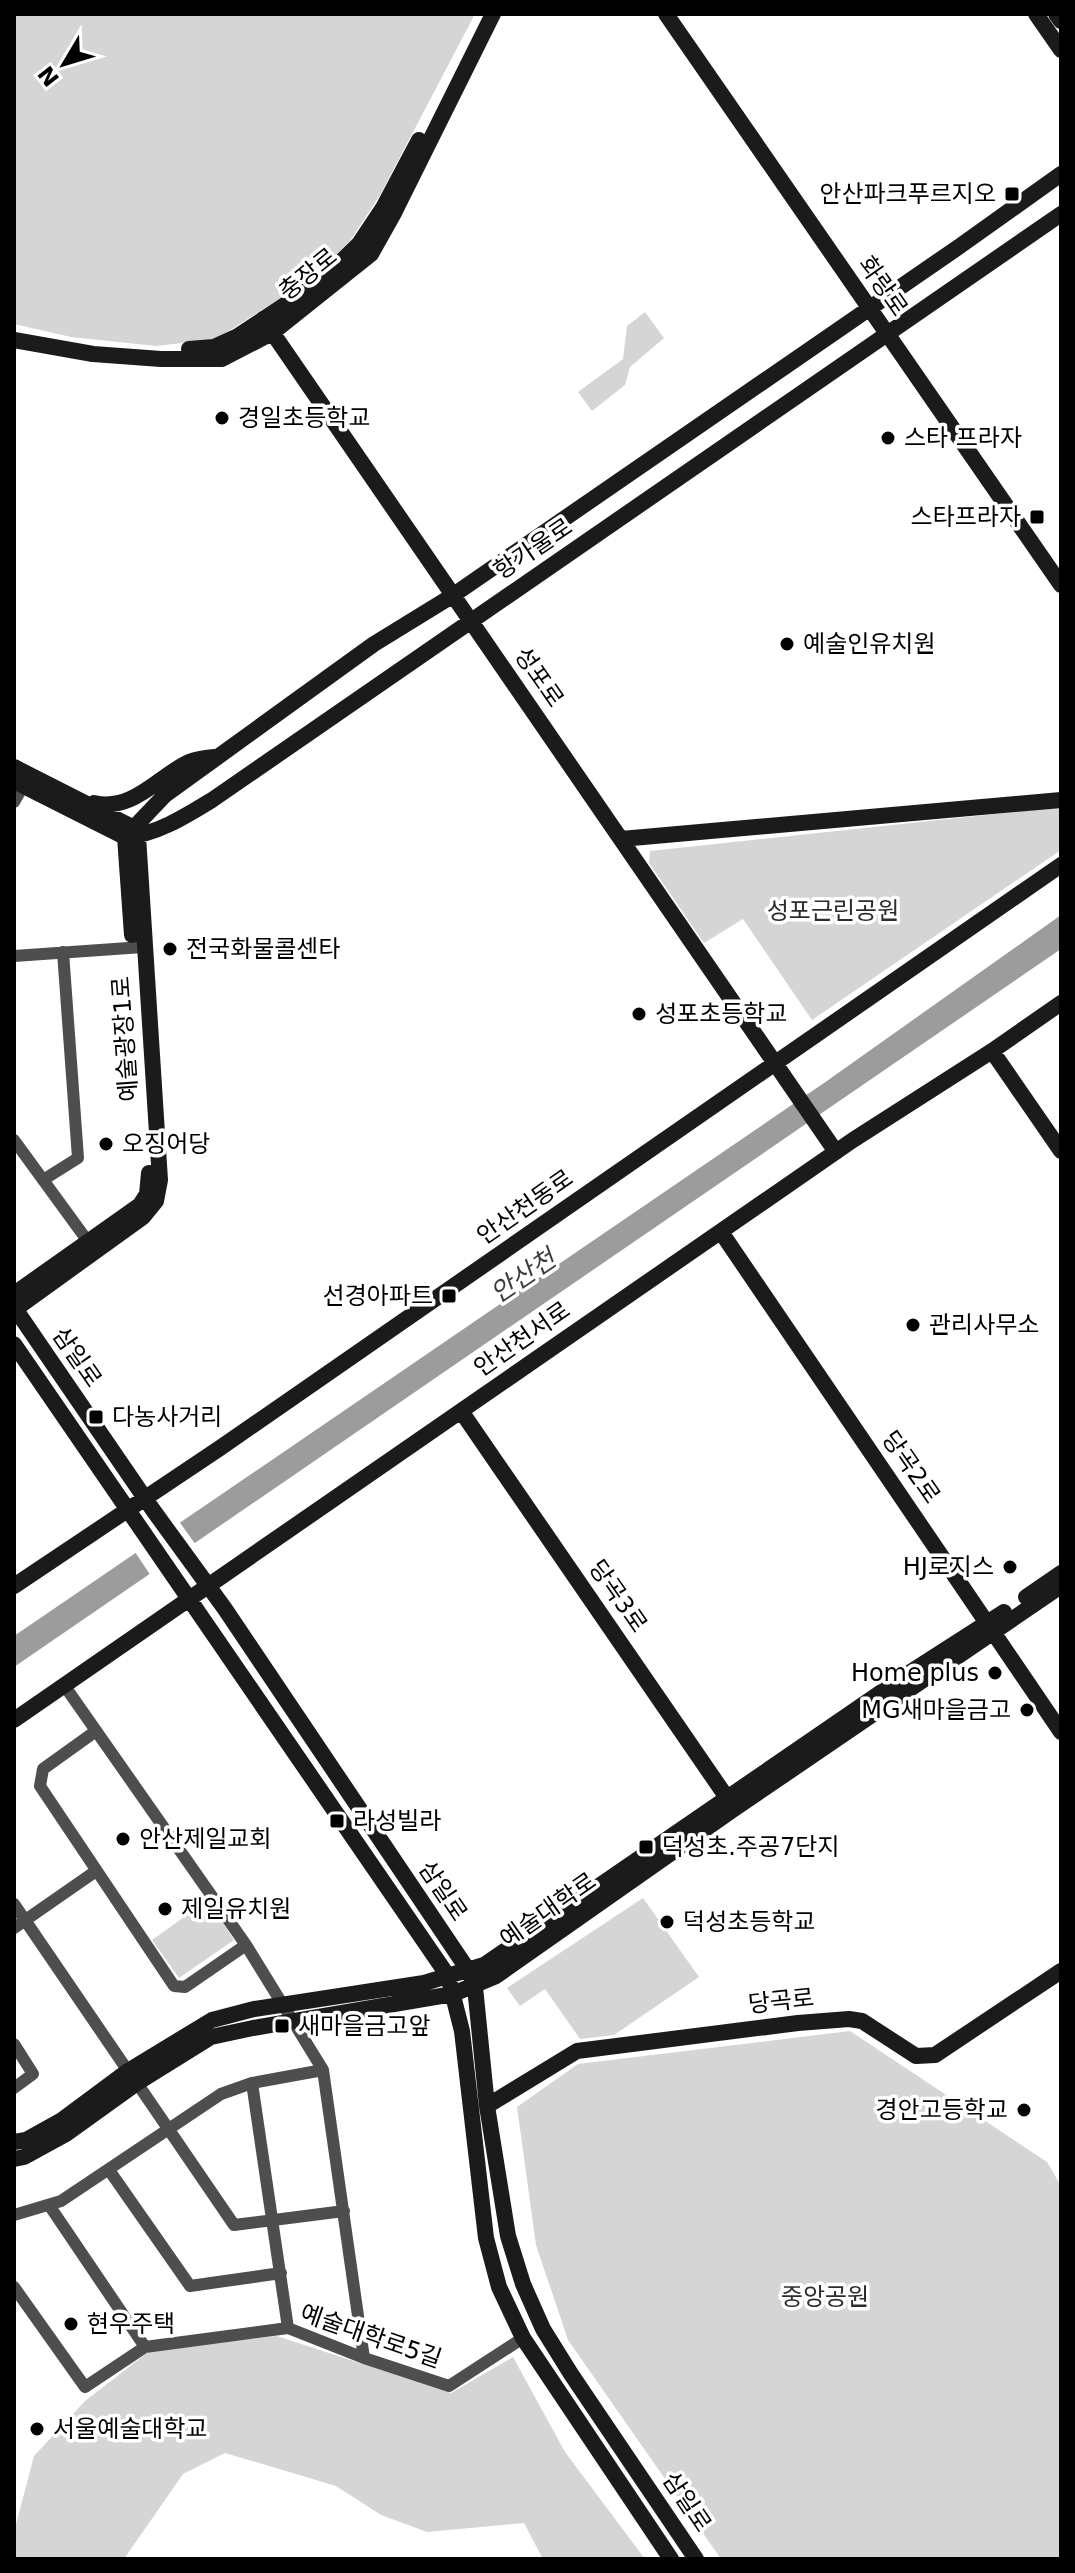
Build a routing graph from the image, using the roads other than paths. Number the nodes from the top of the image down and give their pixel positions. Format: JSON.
{"nodes":[{"id":1,"x":484,"y":14,"type":"edge"},
{"id":2,"x":493,"y":14,"type":"edge"},
{"id":3,"x":666,"y":14,"type":"edge"},
{"id":4,"x":1036,"y":14,"type":"edge"},
{"id":5,"x":1056,"y":14,"type":"edge"},
{"id":6,"x":1061,"y":21,"type":"edge"},
{"id":7,"x":1061,"y":50,"type":"edge"},
{"id":8,"x":1061,"y":174,"type":"edge"},
{"id":9,"x":1061,"y":214,"type":"edge"},
{"id":10,"x":869,"y":308,"type":"junction"},
{"id":11,"x":268,"y":326,"type":"junction"},
{"id":12,"x":14,"y":331,"type":"edge"},
{"id":13,"x":888,"y":335,"type":"junction"},
{"id":14,"x":14,"y":340,"type":"edge"},
{"id":15,"x":1061,"y":585,"type":"edge"},
{"id":16,"x":452,"y":596,"type":"junction"},
{"id":17,"x":469,"y":620,"type":"junction"},
{"id":18,"x":219,"y":756,"type":"junction"},
{"id":19,"x":20,"y":777,"type":"edge"},
{"id":20,"x":73,"y":797,"type":"junction"},
{"id":21,"x":1061,"y":800,"type":"edge"},
{"id":22,"x":14,"y":802,"type":"edge"},
{"id":23,"x":132,"y":833,"type":"junction"},
{"id":24,"x":621,"y":839,"type":"junction"},
{"id":25,"x":1061,"y":865,"type":"edge"},
{"id":26,"x":138,"y":947,"type":"junction"},
{"id":27,"x":63,"y":952,"type":"junction"},
{"id":28,"x":14,"y":956,"type":"edge"},
{"id":29,"x":1061,"y":1003,"type":"edge"},
{"id":30,"x":992,"y":1051,"type":"junction"},
{"id":31,"x":775,"y":1062,"type":"junction"},
{"id":32,"x":14,"y":1140,"type":"edge"},
{"id":33,"x":1061,"y":1151,"type":"edge"},
{"id":34,"x":836,"y":1152,"type":"junction"},
{"id":35,"x":43,"y":1180,"type":"junction"},
{"id":36,"x":721,"y":1232,"type":"junction"},
{"id":37,"x":92,"y":1246,"type":"junction"},
{"id":38,"x":14,"y":1305,"type":"edge"},
{"id":39,"x":14,"y":1344,"type":"edge"},
{"id":40,"x":461,"y":1411,"type":"junction"},
{"id":41,"x":150,"y":1504,"type":"junction"},
{"id":42,"x":131,"y":1517,"type":"junction"},
{"id":43,"x":1061,"y":1573,"type":"edge"},
{"id":44,"x":208,"y":1585,"type":"junction"},
{"id":45,"x":14,"y":1586,"type":"edge"},
{"id":46,"x":1061,"y":1586,"type":"edge"},
{"id":47,"x":188,"y":1598,"type":"junction"},
{"id":48,"x":990,"y":1628,"type":"junction"},
{"id":49,"x":64,"y":1685,"type":"junction"},
{"id":50,"x":14,"y":1720,"type":"edge"},
{"id":51,"x":96,"y":1731,"type":"junction"},
{"id":52,"x":1061,"y":1732,"type":"edge"},
{"id":53,"x":731,"y":1804,"type":"junction"},
{"id":54,"x":96,"y":1871,"type":"junction"},
{"id":55,"x":14,"y":1904,"type":"edge"},
{"id":56,"x":20,"y":1924,"type":"edge"},
{"id":57,"x":246,"y":1945,"type":"junction"},
{"id":58,"x":468,"y":1970,"type":"junction"},
{"id":59,"x":1061,"y":1971,"type":"edge"},
{"id":60,"x":448,"y":1976,"type":"junction"},
{"id":61,"x":475,"y":1987,"type":"junction"},
{"id":62,"x":453,"y":1994,"type":"junction"},
{"id":63,"x":284,"y":2004,"type":"junction"},
{"id":64,"x":295,"y":2021,"type":"junction"},
{"id":65,"x":14,"y":2044,"type":"edge"},
{"id":66,"x":323,"y":2070,"type":"junction"},
{"id":67,"x":132,"y":2077,"type":"junction"},
{"id":68,"x":252,"y":2083,"type":"junction"},
{"id":69,"x":14,"y":2088,"type":"edge"},
{"id":70,"x":487,"y":2106,"type":"junction"},
{"id":71,"x":170,"y":2129,"type":"junction"},
{"id":72,"x":14,"y":2142,"type":"edge"},
{"id":73,"x":14,"y":2159,"type":"edge"},
{"id":74,"x":109,"y":2170,"type":"junction"},
{"id":75,"x":49,"y":2205,"type":"junction"},
{"id":76,"x":344,"y":2211,"type":"junction"},
{"id":77,"x":14,"y":2215,"type":"edge"},
{"id":78,"x":274,"y":2221,"type":"junction"},
{"id":79,"x":281,"y":2273,"type":"junction"},
{"id":80,"x":14,"y":2287,"type":"edge"},
{"id":81,"x":288,"y":2328,"type":"junction"},
{"id":82,"x":523,"y":2338,"type":"junction"},
{"id":83,"x":145,"y":2347,"type":"junction"},
{"id":84,"x":364,"y":2358,"type":"junction"},
{"id":85,"x":671,"y":2559,"type":"edge"},
{"id":86,"x":696,"y":2559,"type":"edge"}],
"edges":[{"from":1,"to":11,"type":"street","name":"충장로"},
{"from":2,"to":11,"type":"street","name":"충장로"},
{"from":3,"to":10,"type":"street","name":"화랑로"},
{"from":4,"to":7,"type":"street"},
{"from":5,"to":6,"type":"street"},
{"from":8,"to":10,"type":"street","name":"항가울로"},
{"from":9,"to":13,"type":"street","name":"항가울로"},
{"from":10,"to":13,"type":"street","name":"화랑로"},
{"from":10,"to":16,"type":"street","name":"항가울로"},
{"from":11,"to":12,"type":"street","name":"충장로"},
{"from":11,"to":14,"type":"street","name":"충장로"},
{"from":11,"to":16,"type":"street","name":"성포로"},
{"from":13,"to":15,"type":"street","name":"화랑로"},
{"from":13,"to":17,"type":"street","name":"항가울로"},
{"from":16,"to":17,"type":"street","name":"성포로"},
{"from":16,"to":18,"type":"street","name":"항가울로"},
{"from":17,"to":23,"type":"street","name":"항가울로"},
{"from":17,"to":24,"type":"street","name":"성포로"},
{"from":18,"to":20,"type":"street","name":"항가울로"},
{"from":18,"to":23,"type":"street","name":"항가울로"},
{"from":19,"to":20,"type":"street"},
{"from":19,"to":22,"type":"street"},
{"from":19,"to":23,"type":"street"},
{"from":20,"to":23,"type":"street"},
{"from":21,"to":24,"type":"street"},
{"from":23,"to":26,"type":"street","name":"예술광장1로"},
{"from":24,"to":31,"type":"street","name":"성포로"},
{"from":25,"to":31,"type":"street","name":"안산천동로"},
{"from":26,"to":27,"type":"street"},
{"from":26,"to":37,"type":"street","name":"예술광장1로"},
{"from":27,"to":28,"type":"street"},
{"from":27,"to":35,"type":"street"},
{"from":29,"to":30,"type":"street","name":"안산천서로"},
{"from":30,"to":33,"type":"street"},
{"from":30,"to":34,"type":"street","name":"안산천서로"},
{"from":31,"to":34,"type":"street","name":"성포로"},
{"from":31,"to":41,"type":"street","name":"안산천동로"},
{"from":32,"to":35,"type":"street"},
{"from":34,"to":36,"type":"street","name":"안산천서로"},
{"from":35,"to":37,"type":"street"},
{"from":36,"to":40,"type":"street","name":"안산천서로"},
{"from":36,"to":48,"type":"street","name":"당곡2로"},
{"from":37,"to":38,"type":"street","name":"예술광장1로"},
{"from":38,"to":41,"type":"street","name":"삼일로"},
{"from":39,"to":42,"type":"street","name":"삼일로"},
{"from":40,"to":44,"type":"street","name":"안산천서로"},
{"from":40,"to":53,"type":"street","name":"당곡3로"},
{"from":41,"to":42,"type":"street","name":"안산천동로"},
{"from":41,"to":44,"type":"street","name":"삼일로"},
{"from":42,"to":45,"type":"street","name":"안산천동로"},
{"from":42,"to":47,"type":"street","name":"삼일로"},
{"from":43,"to":48,"type":"street","name":"예술대학로"},
{"from":44,"to":47,"type":"street","name":"안산천서로"},
{"from":44,"to":58,"type":"street","name":"삼일로"},
{"from":46,"to":48,"type":"street","name":"예술대학로"},
{"from":47,"to":49,"type":"street","name":"안산천서로"},
{"from":47,"to":60,"type":"street","name":"삼일로"},
{"from":48,"to":52,"type":"street","name":"당곡2로"},
{"from":48,"to":53,"type":"street","name":"예술대학로"},
{"from":49,"to":50,"type":"street","name":"안산천서로"},
{"from":49,"to":51,"type":"street"},
{"from":51,"to":54,"type":"street"},
{"from":51,"to":57,"type":"street"},
{"from":53,"to":58,"type":"street","name":"예술대학로"},
{"from":53,"to":61,"type":"street","name":"예술대학로"},
{"from":54,"to":56,"type":"street"},
{"from":54,"to":57,"type":"street"},
{"from":55,"to":56,"type":"street"},
{"from":56,"to":67,"type":"street"},
{"from":57,"to":63,"type":"street"},
{"from":58,"to":60,"type":"street","name":"예술대학로"},
{"from":58,"to":61,"type":"street","name":"삼일로"},
{"from":59,"to":70,"type":"street","name":"당곡로"},
{"from":60,"to":62,"type":"street","name":"삼일로"},
{"from":60,"to":63,"type":"street","name":"예술대학로"},
{"from":61,"to":62,"type":"street","name":"예술대학로"},
{"from":61,"to":70,"type":"street","name":"삼일로"},
{"from":62,"to":64,"type":"street","name":"예술대학로"},
{"from":62,"to":82,"type":"street","name":"삼일로"},
{"from":63,"to":64,"type":"street"},
{"from":63,"to":67,"type":"street","name":"예술대학로"},
{"from":64,"to":66,"type":"street"},
{"from":64,"to":67,"type":"street","name":"예술대학로"},
{"from":65,"to":69,"type":"street"},
{"from":66,"to":68,"type":"street"},
{"from":66,"to":76,"type":"street"},
{"from":67,"to":71,"type":"street"},
{"from":67,"to":72,"type":"street","name":"예술대학로"},
{"from":67,"to":73,"type":"street","name":"예술대학로"},
{"from":68,"to":71,"type":"street"},
{"from":68,"to":78,"type":"street"},
{"from":70,"to":86,"type":"street","name":"삼일로"},
{"from":71,"to":74,"type":"street"},
{"from":71,"to":78,"type":"street"},
{"from":74,"to":75,"type":"street"},
{"from":74,"to":79,"type":"street"},
{"from":75,"to":77,"type":"street"},
{"from":75,"to":83,"type":"street"},
{"from":76,"to":78,"type":"street"},
{"from":76,"to":84,"type":"street"},
{"from":78,"to":79,"type":"street"},
{"from":79,"to":81,"type":"street"},
{"from":80,"to":83,"type":"street","name":"예술대학로5길"},
{"from":81,"to":83,"type":"street","name":"예술대학로5길"},
{"from":81,"to":84,"type":"street","name":"예술대학로5길"},
{"from":82,"to":84,"type":"street","name":"예술대학로5길"},
{"from":82,"to":85,"type":"street","name":"삼일로"}]}
